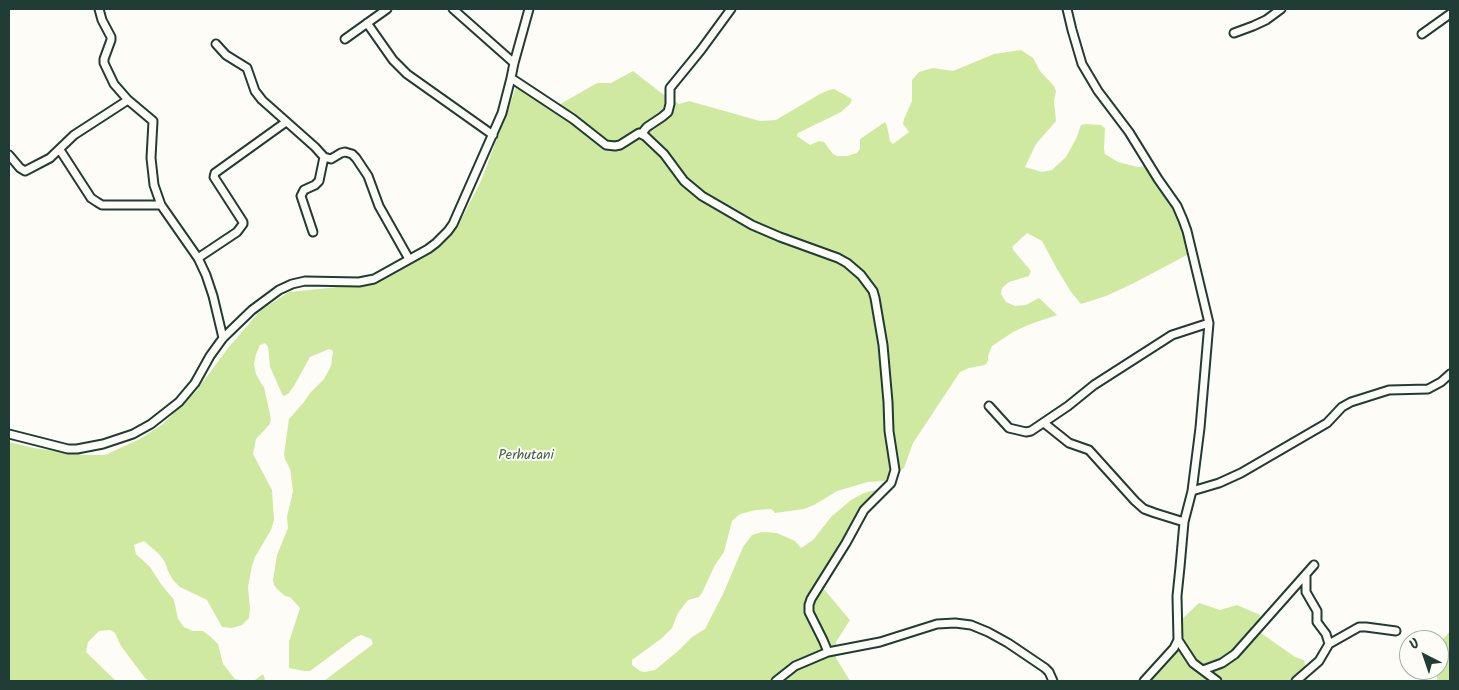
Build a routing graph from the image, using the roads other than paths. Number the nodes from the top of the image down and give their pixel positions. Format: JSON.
{"nodes":[{"id":1,"x":99,"y":9,"type":"edge"},
{"id":2,"x":386,"y":9,"type":"edge"},
{"id":3,"x":453,"y":9,"type":"edge"},
{"id":4,"x":529,"y":9,"type":"edge"},
{"id":5,"x":731,"y":9,"type":"edge"},
{"id":6,"x":1067,"y":9,"type":"edge"},
{"id":7,"x":1281,"y":9,"type":"edge"},
{"id":8,"x":1450,"y":14,"type":"edge"},
{"id":9,"x":367,"y":23,"type":"junction"},
{"id":10,"x":1234,"y":33,"type":"dead end"},
{"id":11,"x":1422,"y":34,"type":"dead end"},
{"id":12,"x":345,"y":39,"type":"dead end"},
{"id":13,"x":216,"y":44,"type":"dead end"},
{"id":14,"x":514,"y":63,"type":"junction"},
{"id":15,"x":511,"y":78,"type":"junction"},
{"id":16,"x":128,"y":100,"type":"junction"},
{"id":17,"x":286,"y":122,"type":"junction"},
{"id":18,"x":642,"y":134,"type":"junction"},
{"id":19,"x":492,"y":135,"type":"junction"},
{"id":20,"x":60,"y":150,"type":"junction"},
{"id":21,"x":9,"y":155,"type":"edge"},
{"id":22,"x":324,"y":157,"type":"junction"},
{"id":23,"x":161,"y":205,"type":"junction"},
{"id":24,"x":313,"y":232,"type":"dead end"},
{"id":25,"x":198,"y":258,"type":"junction"},
{"id":26,"x":409,"y":259,"type":"junction"},
{"id":27,"x":1209,"y":323,"type":"junction"},
{"id":28,"x":223,"y":338,"type":"junction"},
{"id":29,"x":1450,"y":374,"type":"edge"},
{"id":30,"x":989,"y":406,"type":"dead end"},
{"id":31,"x":1044,"y":423,"type":"junction"},
{"id":32,"x":9,"y":434,"type":"edge"},
{"id":33,"x":1192,"y":490,"type":"junction"},
{"id":34,"x":1184,"y":522,"type":"junction"},
{"id":35,"x":1314,"y":565,"type":"dead end"},
{"id":36,"x":1306,"y":574,"type":"junction"},
{"id":37,"x":1396,"y":631,"type":"dead end"},
{"id":38,"x":1178,"y":640,"type":"junction"},
{"id":39,"x":1329,"y":644,"type":"junction"},
{"id":40,"x":1174,"y":648,"type":"junction"},
{"id":41,"x":1183,"y":649,"type":"junction"},
{"id":42,"x":828,"y":652,"type":"junction"},
{"id":43,"x":1204,"y":670,"type":"junction"},
{"id":44,"x":776,"y":681,"type":"edge"},
{"id":45,"x":1053,"y":681,"type":"edge"},
{"id":46,"x":1144,"y":681,"type":"edge"},
{"id":47,"x":1217,"y":681,"type":"edge"},
{"id":48,"x":1296,"y":681,"type":"edge"}],
"edges":[{"from":1,"to":16,"type":"street"},
{"from":2,"to":9,"type":"street"},
{"from":3,"to":14,"type":"street"},
{"from":4,"to":14,"type":"street"},
{"from":5,"to":18,"type":"street"},
{"from":6,"to":27,"type":"street"},
{"from":7,"to":10,"type":"street"},
{"from":8,"to":11,"type":"street"},
{"from":9,"to":12,"type":"street"},
{"from":9,"to":19,"type":"street"},
{"from":13,"to":17,"type":"street"},
{"from":14,"to":15,"type":"street"},
{"from":15,"to":18,"type":"street"},
{"from":15,"to":19,"type":"street"},
{"from":16,"to":20,"type":"street"},
{"from":16,"to":23,"type":"street"},
{"from":17,"to":22,"type":"street"},
{"from":17,"to":25,"type":"street"},
{"from":18,"to":42,"type":"street"},
{"from":19,"to":26,"type":"street"},
{"from":20,"to":21,"type":"street"},
{"from":20,"to":23,"type":"street"},
{"from":22,"to":24,"type":"street"},
{"from":22,"to":26,"type":"street"},
{"from":23,"to":25,"type":"street"},
{"from":25,"to":28,"type":"street"},
{"from":26,"to":28,"type":"street"},
{"from":27,"to":31,"type":"street"},
{"from":27,"to":33,"type":"street"},
{"from":28,"to":32,"type":"street"},
{"from":29,"to":33,"type":"street"},
{"from":30,"to":31,"type":"street"},
{"from":31,"to":34,"type":"street"},
{"from":33,"to":34,"type":"street"},
{"from":34,"to":38,"type":"street"},
{"from":35,"to":36,"type":"street"},
{"from":36,"to":39,"type":"street"},
{"from":36,"to":43,"type":"street"},
{"from":37,"to":39,"type":"street"},
{"from":38,"to":40,"type":"street"},
{"from":38,"to":41,"type":"street"},
{"from":39,"to":48,"type":"street"},
{"from":40,"to":41,"type":"street"},
{"from":40,"to":46,"type":"street"},
{"from":41,"to":43,"type":"street"},
{"from":42,"to":44,"type":"street"},
{"from":42,"to":45,"type":"street"},
{"from":43,"to":47,"type":"street"}]}
